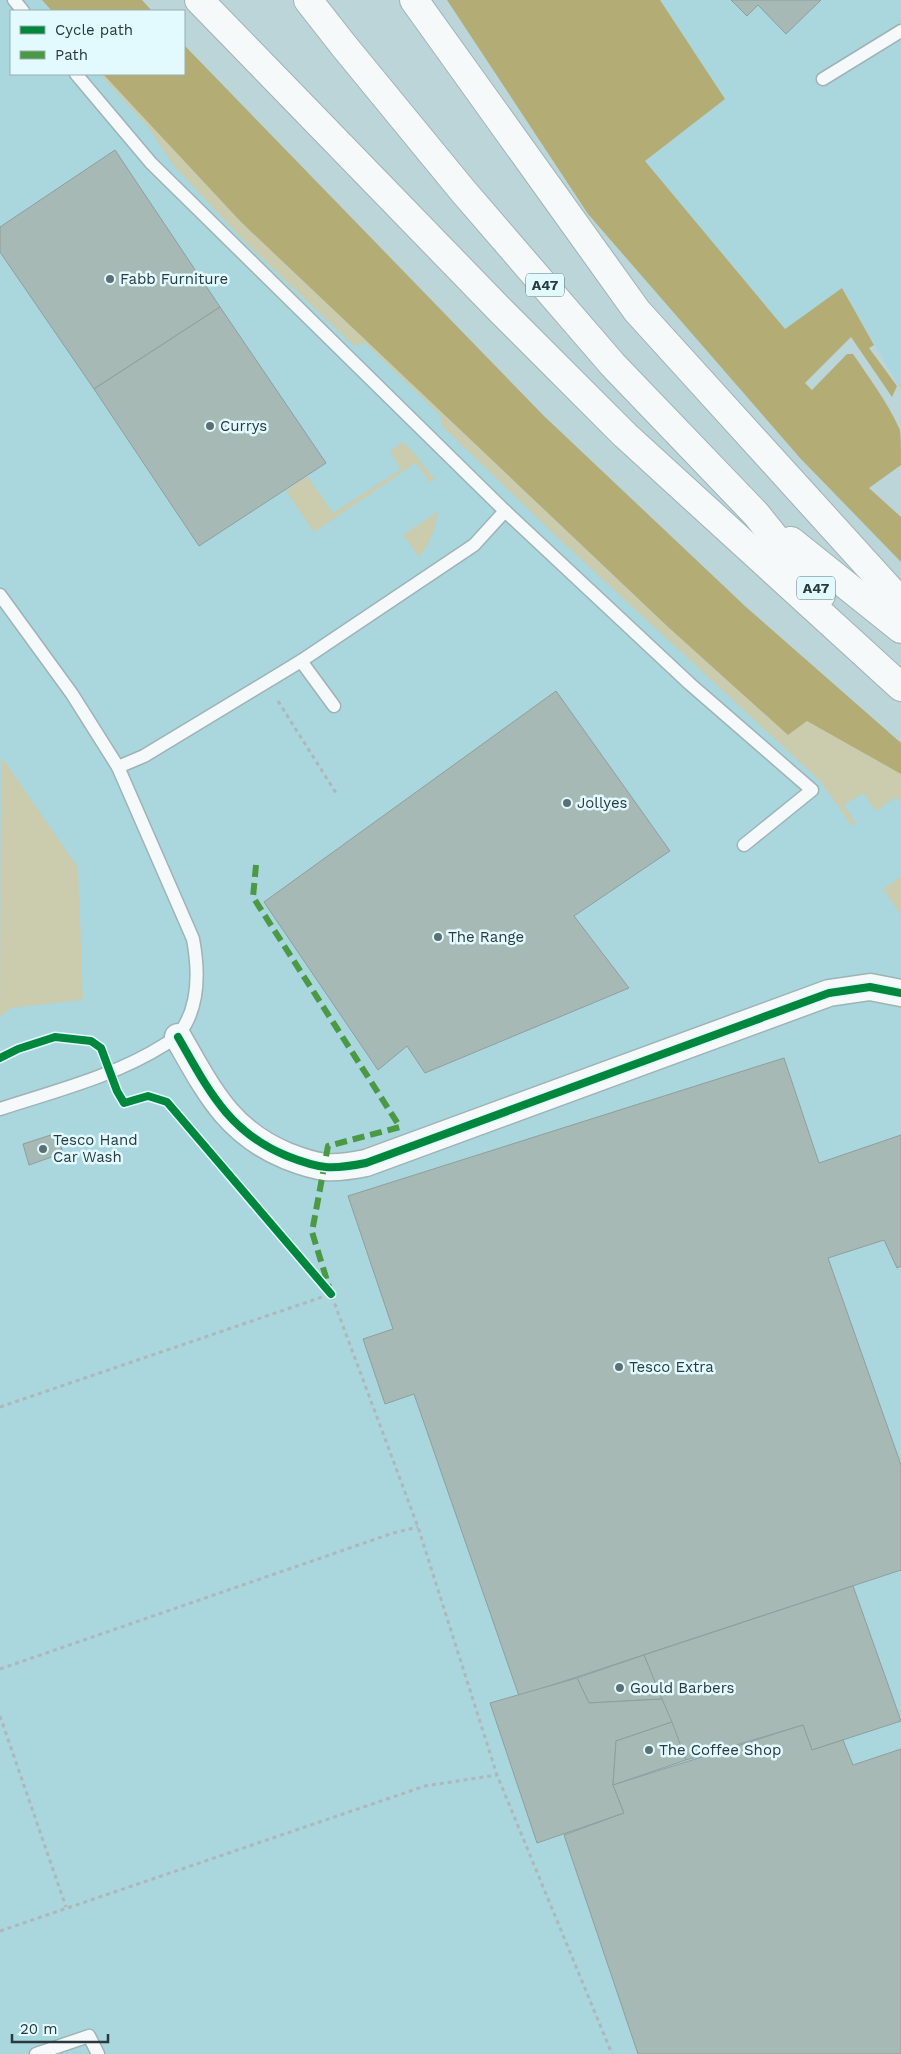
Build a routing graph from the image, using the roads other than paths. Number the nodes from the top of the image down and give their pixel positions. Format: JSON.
{"nodes":[{"id":1,"x":14,"y":0,"type":"edge"},
{"id":2,"x":199,"y":0,"type":"edge"},
{"id":3,"x":308,"y":0,"type":"edge"},
{"id":4,"x":414,"y":0,"type":"edge"},
{"id":5,"x":22,"y":10,"type":"edge"},
{"id":6,"x":901,"y":31,"type":"edge"},
{"id":7,"x":77,"y":75,"type":"edge"},
{"id":8,"x":823,"y":79,"type":"dead end"},
{"id":9,"x":505,"y":511,"type":"junction"},
{"id":10,"x":756,"y":514,"type":"junction"},
{"id":11,"x":1,"y":597,"type":"edge"},
{"id":12,"x":901,"y":602,"type":"edge"},
{"id":13,"x":901,"y":628,"type":"edge"},
{"id":14,"x":301,"y":661,"type":"junction"},
{"id":15,"x":875,"y":663,"type":"junction"},
{"id":16,"x":901,"y":687,"type":"edge"},
{"id":17,"x":334,"y":706,"type":"dead end"},
{"id":18,"x":118,"y":767,"type":"junction"},
{"id":19,"x":744,"y":845,"type":"dead end"},
{"id":20,"x":901,"y":993,"type":"edge"},
{"id":21,"x":178,"y":1037,"type":"junction"},
{"id":22,"x":0,"y":1109,"type":"edge"},
{"id":23,"x":36,"y":2054,"type":"edge"},
{"id":24,"x":98,"y":2054,"type":"edge"}],
"edges":[{"from":1,"to":5,"type":"lane"},
{"from":2,"to":15,"type":"highway"},
{"from":3,"to":10,"type":"highway","number":"A47"},
{"from":4,"to":12,"type":"highway"},
{"from":6,"to":8,"type":"lane"},
{"from":7,"to":9,"type":"lane"},
{"from":9,"to":14,"type":"lane"},
{"from":9,"to":19,"type":"lane"},
{"from":10,"to":13,"type":"highway","number":"A47"},
{"from":10,"to":15,"type":"highway","number":"A47"},
{"from":11,"to":18,"type":"lane"},
{"from":14,"to":17,"type":"lane"},
{"from":14,"to":18,"type":"lane"},
{"from":15,"to":16,"type":"highway","number":"A47"},
{"from":18,"to":21,"type":"lane"},
{"from":20,"to":21,"type":"street"},
{"from":21,"to":22,"type":"lane"},
{"from":23,"to":24,"type":"lane"}]}
